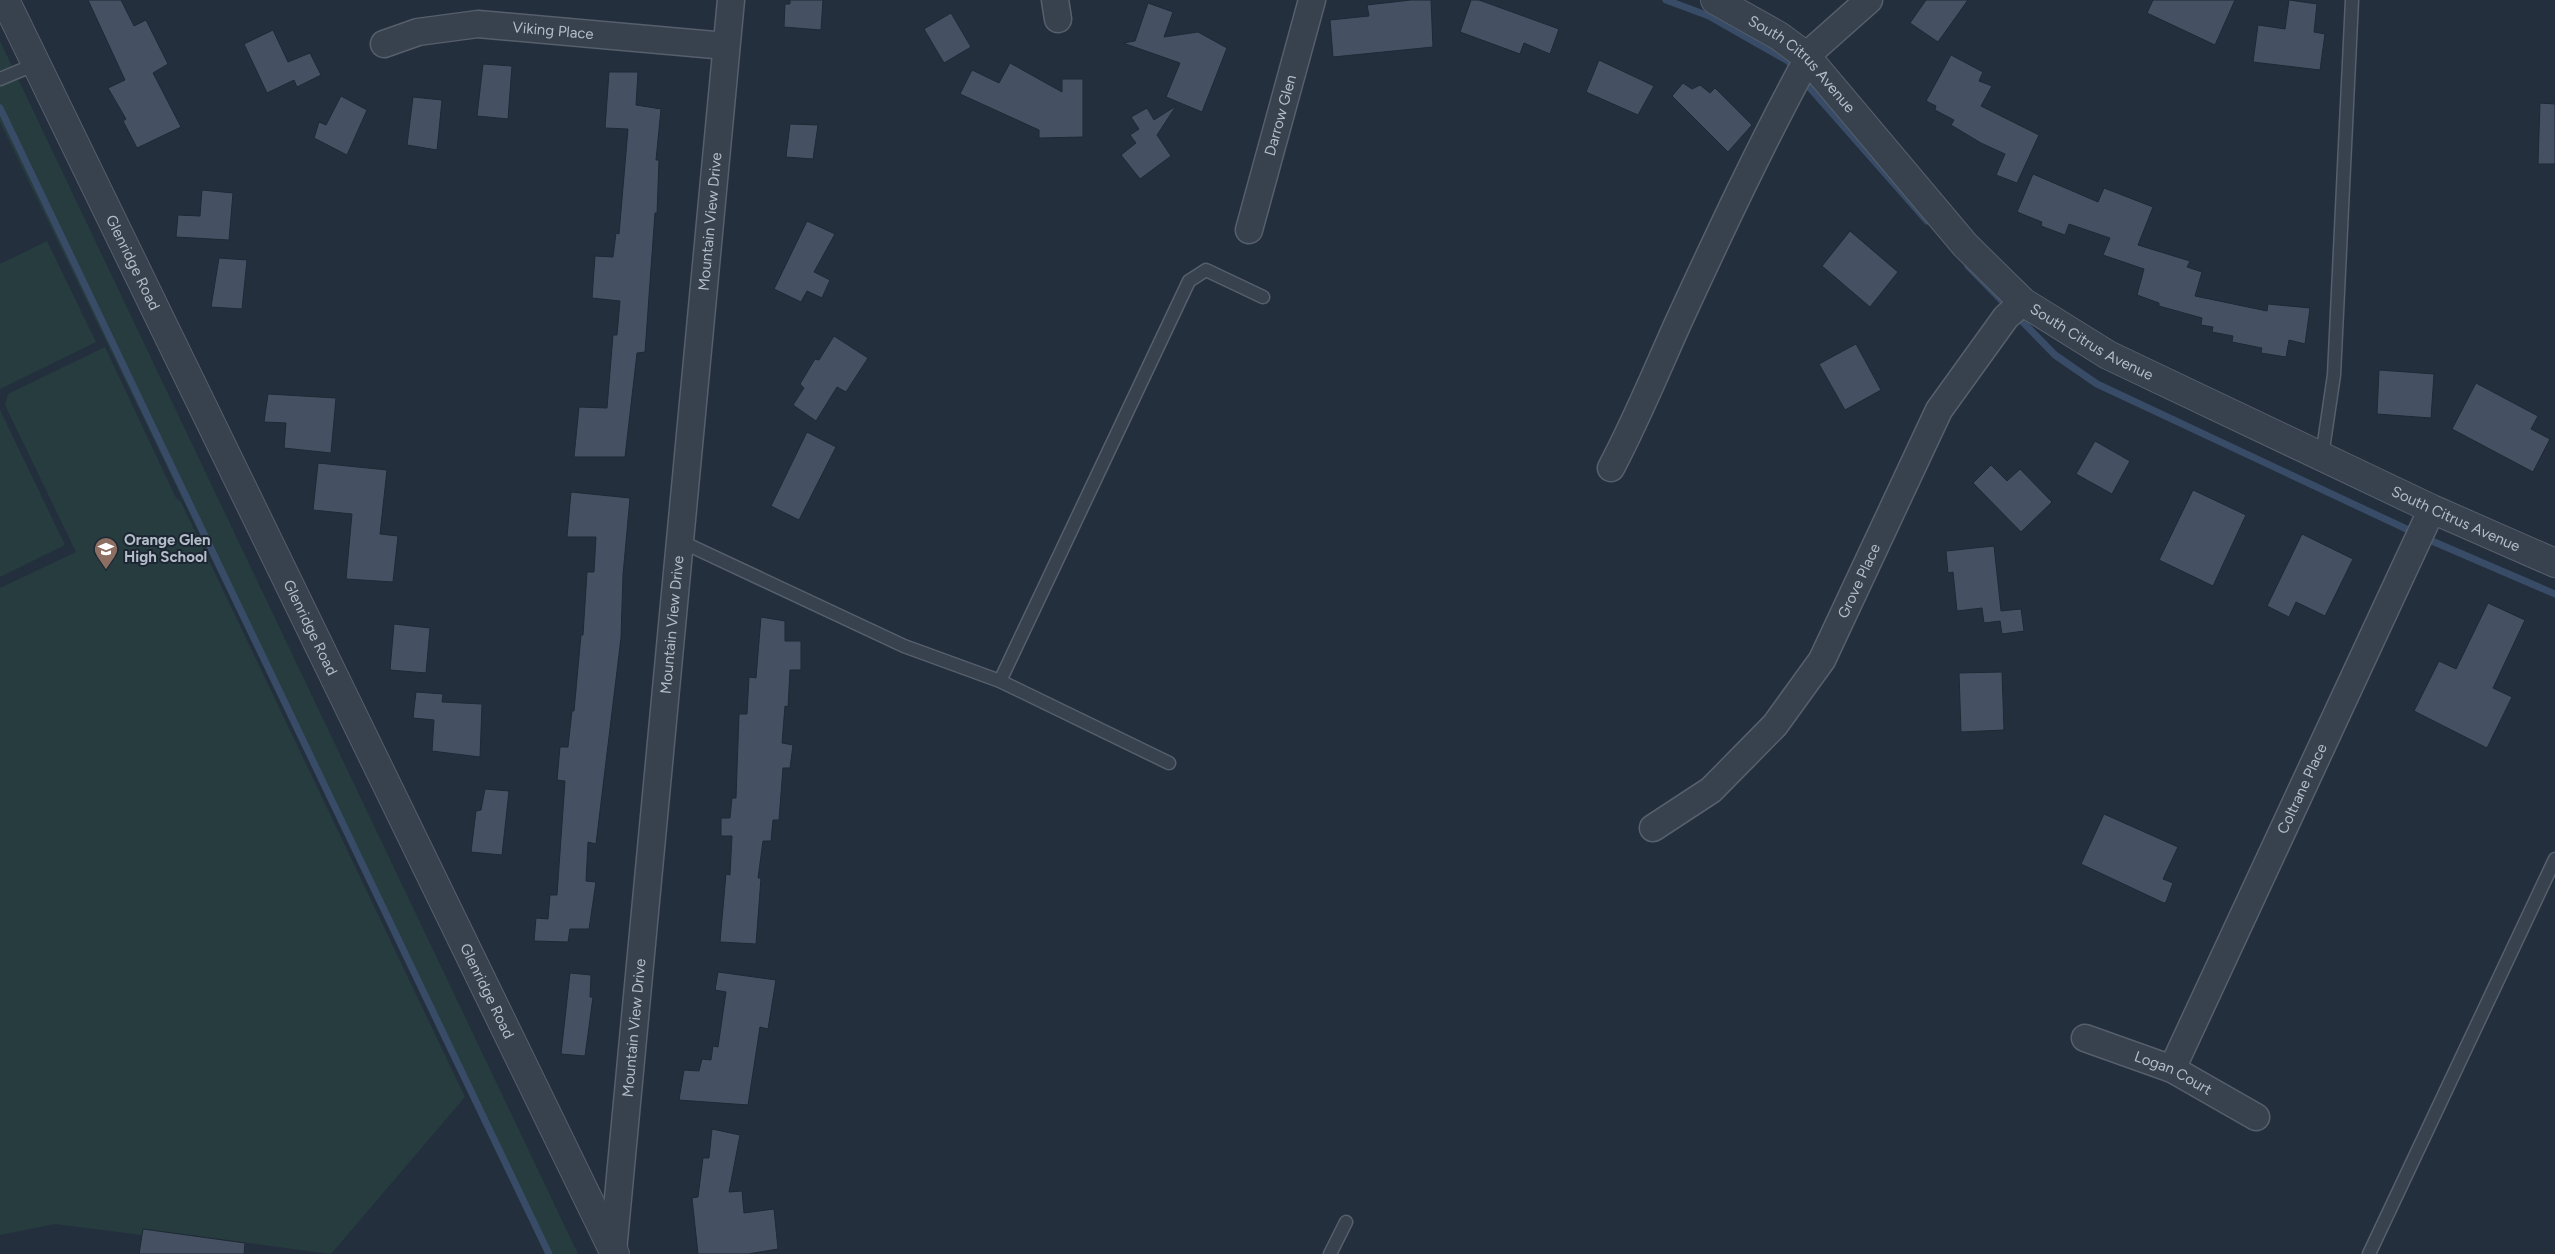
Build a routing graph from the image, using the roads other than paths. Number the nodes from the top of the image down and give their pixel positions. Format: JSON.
{"nodes":[{"id":1,"x":5,"y":0,"type":"edge"},
{"id":2,"x":731,"y":0,"type":"edge"},
{"id":3,"x":1312,"y":0,"type":"edge"},
{"id":4,"x":1715,"y":0,"type":"edge"},
{"id":5,"x":1869,"y":0,"type":"edge"},
{"id":6,"x":2352,"y":0,"type":"edge"},
{"id":7,"x":384,"y":44,"type":"dead end"},
{"id":8,"x":726,"y":46,"type":"junction"},
{"id":9,"x":1807,"y":57,"type":"junction"},
{"id":10,"x":36,"y":64,"type":"junction"},
{"id":11,"x":0,"y":79,"type":"edge"},
{"id":12,"x":1249,"y":230,"type":"dead end"},
{"id":13,"x":1263,"y":297,"type":"dead end"},
{"id":14,"x":2023,"y":302,"type":"junction"},
{"id":15,"x":2322,"y":456,"type":"junction"},
{"id":16,"x":1611,"y":468,"type":"dead end"},
{"id":17,"x":2432,"y":509,"type":"junction"},
{"id":18,"x":680,"y":541,"type":"junction"},
{"id":19,"x":2555,"y":563,"type":"edge"},
{"id":20,"x":1000,"y":681,"type":"junction"},
{"id":21,"x":1169,"y":763,"type":"dead end"},
{"id":22,"x":1653,"y":828,"type":"dead end"},
{"id":23,"x":2555,"y":859,"type":"edge"},
{"id":24,"x":2085,"y":1038,"type":"dead end"},
{"id":25,"x":2172,"y":1069,"type":"junction"},
{"id":26,"x":2256,"y":1117,"type":"dead end"},
{"id":27,"x":1346,"y":1222,"type":"dead end"},
{"id":28,"x":614,"y":1252,"type":"edge"},
{"id":29,"x":1330,"y":1254,"type":"edge"},
{"id":30,"x":2369,"y":1254,"type":"edge"}],
"edges":[{"from":1,"to":10,"type":"street","name":"Glenridge Road"},
{"from":2,"to":8,"type":"street","name":"Mountain View Drive"},
{"from":3,"to":12,"type":"street","name":"Darrow Glen"},
{"from":4,"to":9,"type":"street","name":"South Citrus Avenue"},
{"from":5,"to":9,"type":"street"},
{"from":6,"to":15,"type":"lane"},
{"from":7,"to":8,"type":"street","name":"Viking Place"},
{"from":8,"to":18,"type":"street","name":"Mountain View Drive"},
{"from":9,"to":14,"type":"street","name":"South Citrus Avenue"},
{"from":9,"to":16,"type":"street"},
{"from":10,"to":11,"type":"lane"},
{"from":10,"to":28,"type":"street","name":"Glenridge Road"},
{"from":13,"to":20,"type":"lane"},
{"from":14,"to":15,"type":"street","name":"South Citrus Avenue"},
{"from":14,"to":22,"type":"street","name":"Grove Place"},
{"from":15,"to":17,"type":"street","name":"South Citrus Avenue"},
{"from":17,"to":19,"type":"street","name":"South Citrus Avenue"},
{"from":17,"to":25,"type":"street","name":"Coltrane Place"},
{"from":18,"to":20,"type":"lane"},
{"from":18,"to":28,"type":"street","name":"Mountain View Drive"},
{"from":20,"to":21,"type":"lane"},
{"from":23,"to":30,"type":"lane"},
{"from":24,"to":25,"type":"street","name":"Logan Court"},
{"from":25,"to":26,"type":"street","name":"Logan Court"},
{"from":27,"to":29,"type":"lane"}]}
